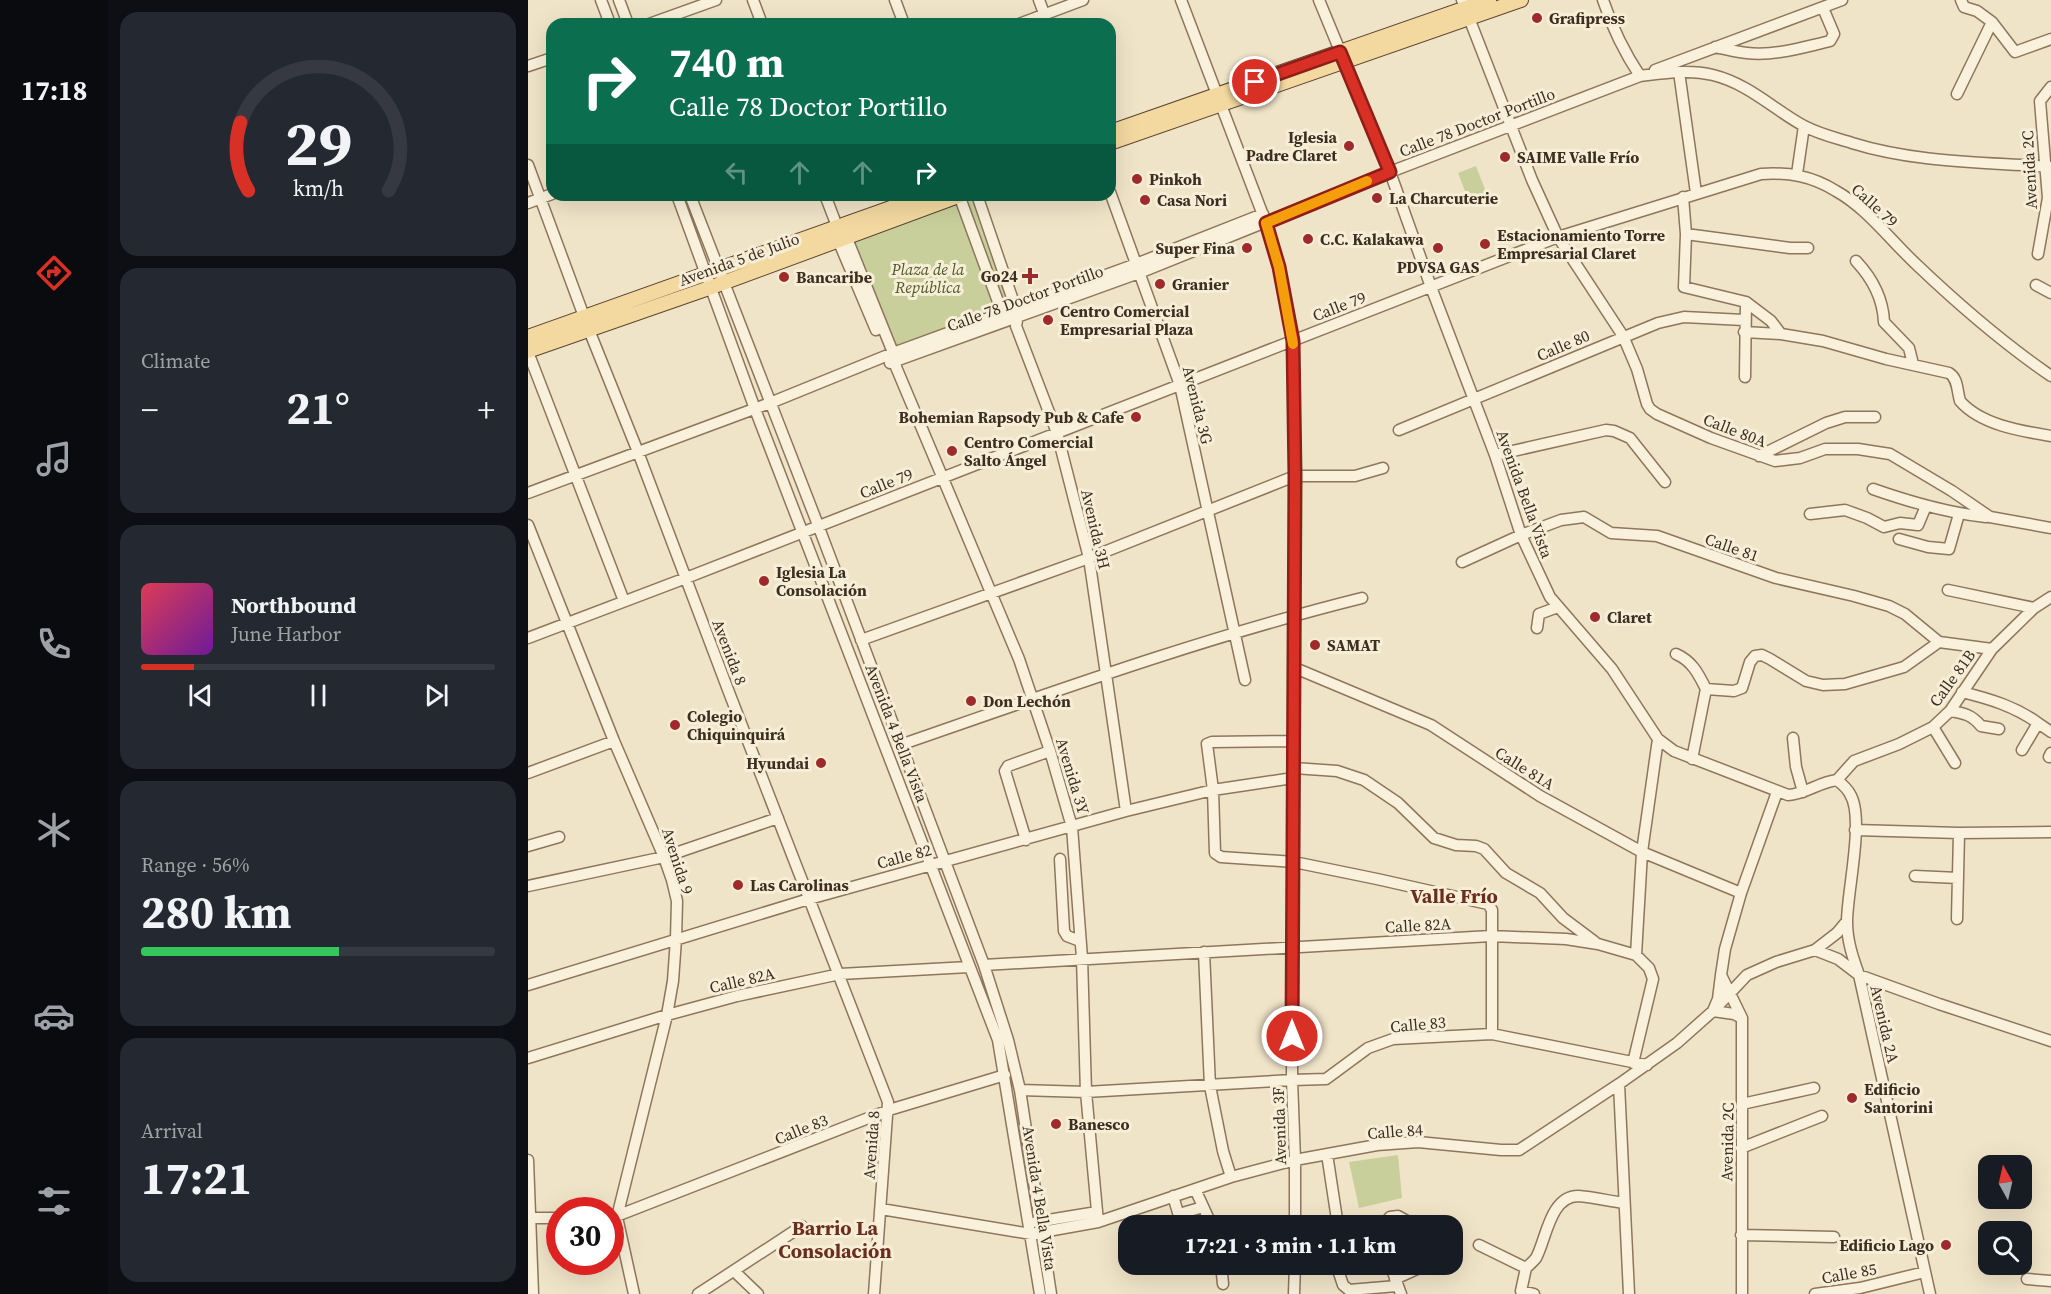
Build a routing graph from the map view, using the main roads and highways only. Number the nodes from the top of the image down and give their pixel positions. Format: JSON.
{"nodes":[{"id":1,"x":1489,"y":0,"type":"edge"},
{"id":2,"x":1521,"y":0,"type":"edge"},
{"id":3,"x":1465,"y":9,"type":"edge"},
{"id":4,"x":1220,"y":100,"type":"junction"},
{"id":5,"x":1116,"y":130,"type":"edge"},
{"id":6,"x":1116,"y":142,"type":"edge"},
{"id":7,"x":912,"y":201,"type":"edge"},
{"id":8,"x":939,"y":201,"type":"edge"},
{"id":9,"x":839,"y":230,"type":"junction"},
{"id":10,"x":586,"y":323,"type":"junction"},
{"id":11,"x":528,"y":337,"type":"edge"},
{"id":12,"x":528,"y":352,"type":"edge"}],
"edges":[{"from":1,"to":3,"type":"main road"},
{"from":2,"to":3,"type":"main road"},
{"from":3,"to":4,"type":"main road"},
{"from":4,"to":5,"type":"main road"},
{"from":4,"to":6,"type":"main road"},
{"from":7,"to":9,"type":"main road","name":"Avenida 5 de Julio"},
{"from":8,"to":9,"type":"main road","name":"Avenida 5 de Julio"},
{"from":9,"to":10,"type":"main road","name":"Avenida 5 de Julio"},
{"from":10,"to":11,"type":"main road","name":"Avenida 5 de Julio"},
{"from":10,"to":12,"type":"main road","name":"Avenida 5 de Julio"}]}
